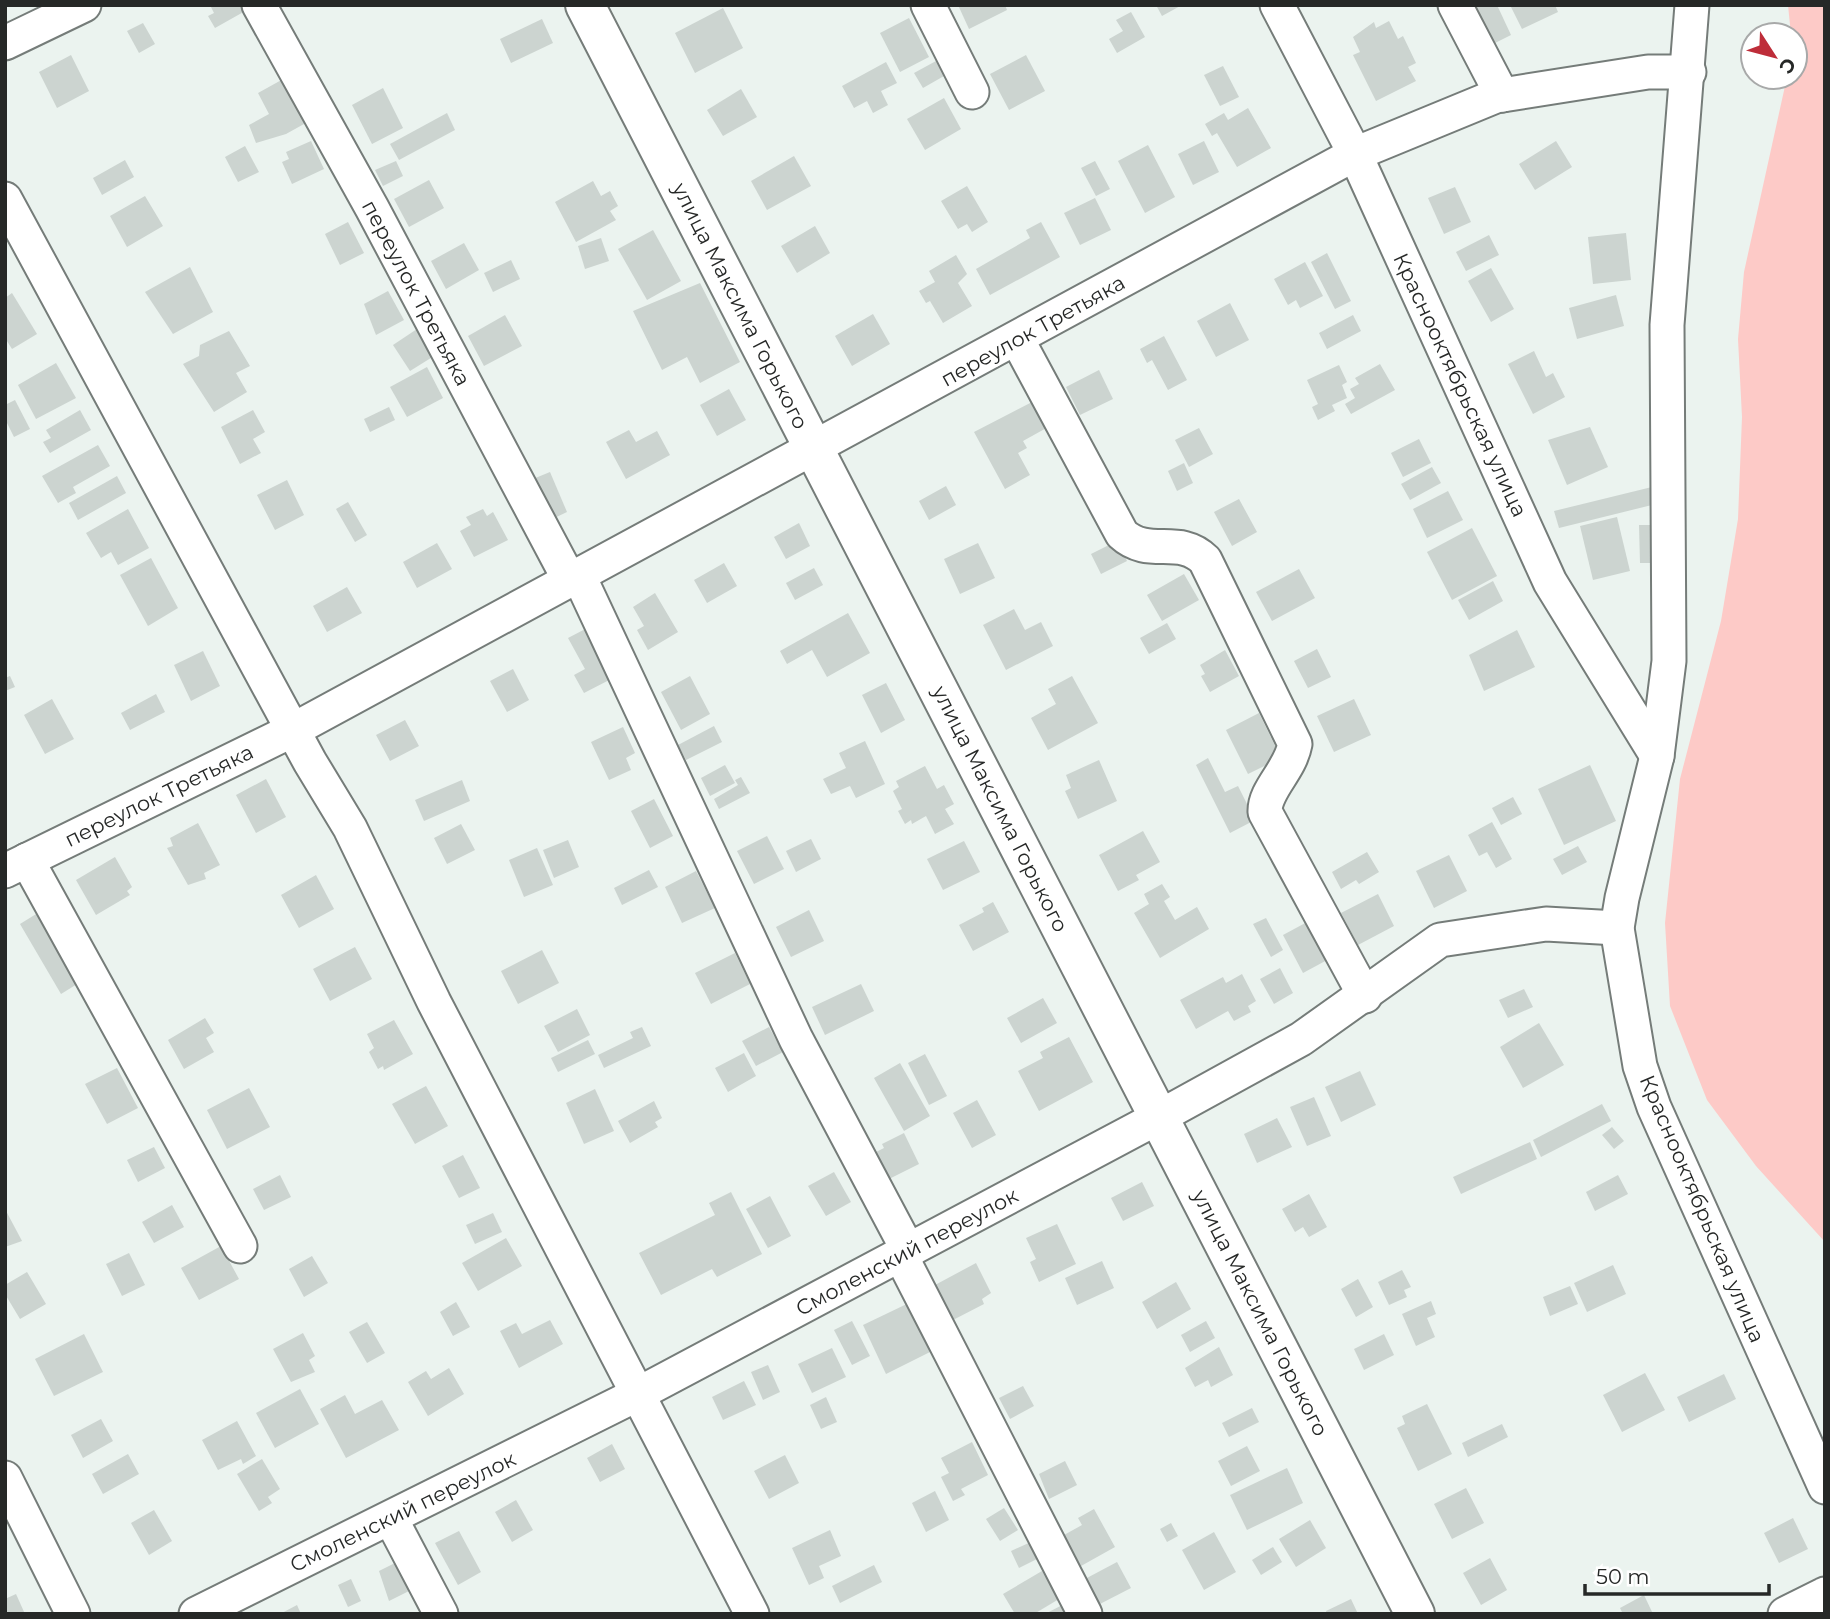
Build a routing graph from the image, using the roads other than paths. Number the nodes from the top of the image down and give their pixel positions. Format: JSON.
{"nodes":[{"id":1,"x":84,"y":5,"type":"edge"},
{"id":2,"x":259,"y":5,"type":"edge"},
{"id":3,"x":585,"y":5,"type":"edge"},
{"id":4,"x":928,"y":5,"type":"edge"},
{"id":5,"x":1277,"y":5,"type":"edge"},
{"id":6,"x":1455,"y":5,"type":"edge"},
{"id":7,"x":1692,"y":5,"type":"edge"},
{"id":8,"x":5,"y":43,"type":"edge"},
{"id":9,"x":1689,"y":72,"type":"junction"},
{"id":10,"x":972,"y":92,"type":"dead end"},
{"id":11,"x":1502,"y":94,"type":"junction"},
{"id":12,"x":1355,"y":154,"type":"junction"},
{"id":13,"x":5,"y":198,"type":"edge"},
{"id":14,"x":1017,"y":339,"type":"junction"},
{"id":15,"x":814,"y":450,"type":"junction"},
{"id":16,"x":575,"y":579,"type":"junction"},
{"id":17,"x":293,"y":730,"type":"junction"},
{"id":18,"x":1657,"y":756,"type":"junction"},
{"id":19,"x":16,"y":866,"type":"edge"},
{"id":20,"x":1617,"y":928,"type":"junction"},
{"id":21,"x":1365,"y":996,"type":"junction"},
{"id":22,"x":1159,"y":1117,"type":"junction"},
{"id":23,"x":240,"y":1246,"type":"dead end"},
{"id":24,"x":905,"y":1254,"type":"junction"},
{"id":25,"x":638,"y":1394,"type":"junction"},
{"id":26,"x":5,"y":1478,"type":"edge"},
{"id":27,"x":1825,"y":1487,"type":"edge"},
{"id":28,"x":391,"y":1519,"type":"junction"},
{"id":29,"x":1825,"y":1594,"type":"edge"},
{"id":30,"x":73,"y":1614,"type":"edge"},
{"id":31,"x":196,"y":1614,"type":"edge"},
{"id":32,"x":441,"y":1614,"type":"edge"},
{"id":33,"x":752,"y":1614,"type":"edge"},
{"id":34,"x":1085,"y":1614,"type":"edge"},
{"id":35,"x":1415,"y":1614,"type":"edge"},
{"id":36,"x":1785,"y":1614,"type":"edge"}],
"edges":[{"from":1,"to":8,"type":"street"},
{"from":2,"to":16,"type":"street","name":"переулок Третьяка"},
{"from":3,"to":15,"type":"main road","name":"улица Максима Горького"},
{"from":4,"to":10,"type":"street"},
{"from":5,"to":12,"type":"street","name":"Краснооктябрьская улица"},
{"from":6,"to":11,"type":"street"},
{"from":7,"to":9,"type":"street","name":"Краснооктябрьская улица"},
{"from":9,"to":11,"type":"street","name":"переулок Третьяка"},
{"from":9,"to":18,"type":"street","name":"Краснооктябрьская улица"},
{"from":11,"to":12,"type":"street","name":"переулок Третьяка"},
{"from":12,"to":14,"type":"street","name":"переулок Третьяка"},
{"from":12,"to":18,"type":"street","name":"Краснооктябрьская улица"},
{"from":13,"to":17,"type":"street"},
{"from":14,"to":15,"type":"street","name":"переулок Третьяка"},
{"from":14,"to":21,"type":"street"},
{"from":15,"to":16,"type":"street","name":"переулок Третьяка"},
{"from":15,"to":22,"type":"main road","name":"улица Максима Горького"},
{"from":16,"to":17,"type":"street","name":"переулок Третьяка"},
{"from":16,"to":24,"type":"street"},
{"from":17,"to":19,"type":"street","name":"переулок Третьяка"},
{"from":17,"to":25,"type":"street"},
{"from":18,"to":20,"type":"street","name":"Краснооктябрьская улица"},
{"from":19,"to":23,"type":"street"},
{"from":20,"to":21,"type":"street","name":"Смоленский переулок"},
{"from":20,"to":27,"type":"street","name":"Краснооктябрьская улица"},
{"from":21,"to":22,"type":"street","name":"Смоленский переулок"},
{"from":22,"to":24,"type":"street","name":"Смоленский переулок"},
{"from":22,"to":35,"type":"main road","name":"улица Максима Горького"},
{"from":24,"to":25,"type":"street","name":"Смоленский переулок"},
{"from":24,"to":34,"type":"street"},
{"from":25,"to":28,"type":"street","name":"Смоленский переулок"},
{"from":25,"to":33,"type":"street"},
{"from":26,"to":30,"type":"street"},
{"from":28,"to":31,"type":"street","name":"Смоленский переулок"},
{"from":28,"to":32,"type":"street"},
{"from":29,"to":36,"type":"street"}]}
